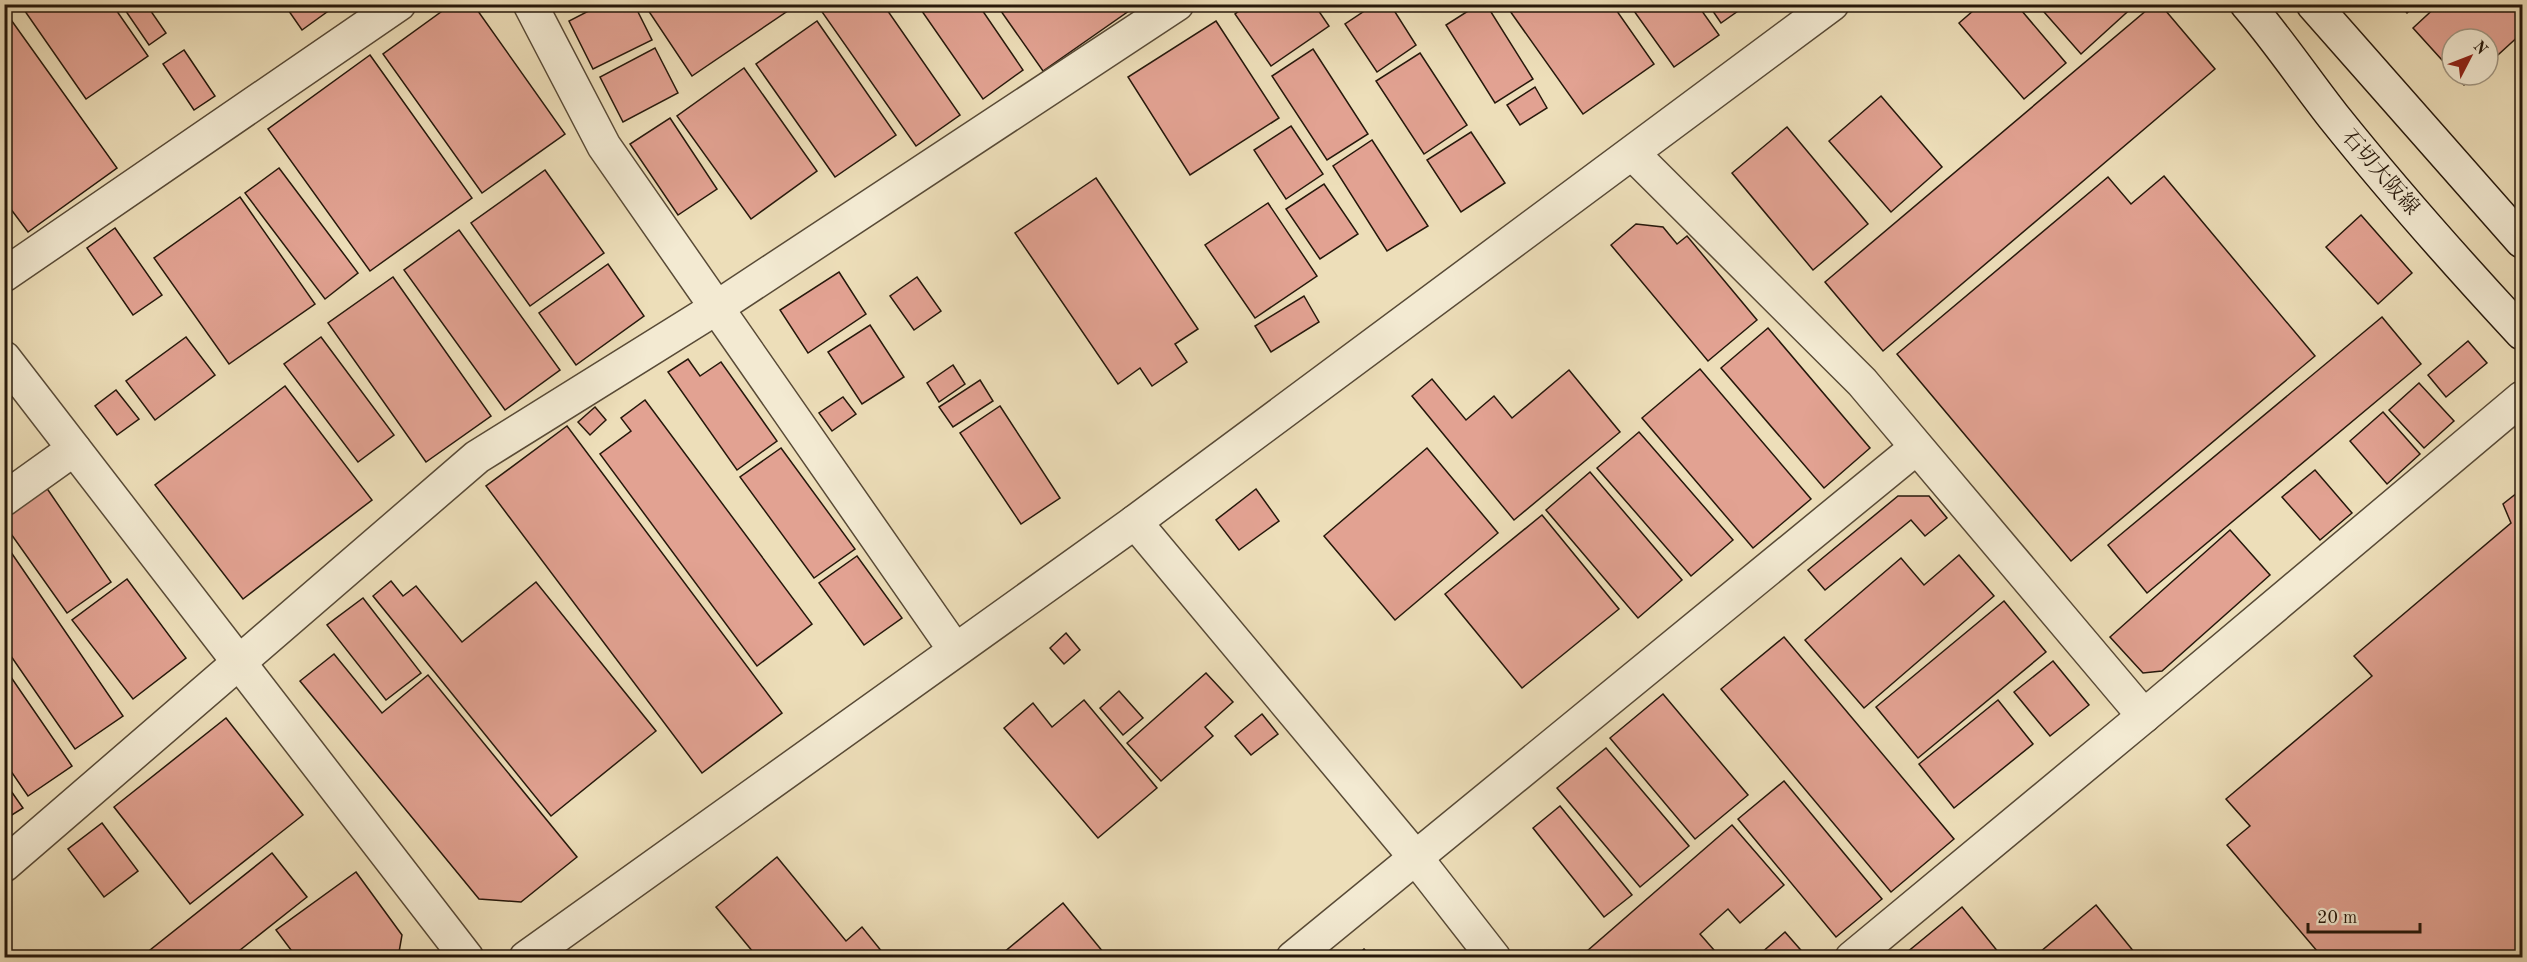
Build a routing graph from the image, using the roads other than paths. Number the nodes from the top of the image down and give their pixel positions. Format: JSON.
{"nodes":[{"id":1,"x":399,"y":4,"type":"edge"},
{"id":2,"x":530,"y":4,"type":"edge"},
{"id":3,"x":1177,"y":4,"type":"edge"},
{"id":4,"x":1832,"y":4,"type":"edge"},
{"id":5,"x":2247,"y":4,"type":"edge"},
{"id":6,"x":2313,"y":4,"type":"edge"},
{"id":7,"x":1633,"y":154,"type":"junction"},
{"id":8,"x":2523,"y":241,"type":"edge"},
{"id":9,"x":4,"y":275,"type":"edge"},
{"id":10,"x":716,"y":308,"type":"junction"},
{"id":11,"x":2523,"y":333,"type":"edge"},
{"id":12,"x":4,"y":358,"type":"edge"},
{"id":13,"x":2523,"y":398,"type":"edge"},
{"id":14,"x":1916,"y":448,"type":"junction"},
{"id":15,"x":74,"y":449,"type":"junction"},
{"id":16,"x":4,"y":499,"type":"edge"},
{"id":17,"x":1135,"y":522,"type":"junction"},
{"id":18,"x":955,"y":650,"type":"junction"},
{"id":19,"x":240,"y":664,"type":"junction"},
{"id":20,"x":2144,"y":716,"type":"junction"},
{"id":21,"x":1416,"y":858,"type":"junction"},
{"id":22,"x":4,"y":865,"type":"edge"},
{"id":23,"x":467,"y":957,"type":"edge"},
{"id":24,"x":526,"y":957,"type":"edge"},
{"id":25,"x":1293,"y":957,"type":"edge"},
{"id":26,"x":1494,"y":957,"type":"edge"},
{"id":27,"x":1852,"y":957,"type":"edge"}],
"edges":[{"from":1,"to":9,"type":"street"},
{"from":2,"to":10,"type":"street"},
{"from":3,"to":10,"type":"street"},
{"from":4,"to":7,"type":"street"},
{"from":5,"to":11,"type":"street","name":"石切大阪線"},
{"from":6,"to":8,"type":"street"},
{"from":7,"to":14,"type":"street"},
{"from":7,"to":17,"type":"street"},
{"from":10,"to":18,"type":"street"},
{"from":10,"to":19,"type":"street"},
{"from":12,"to":15,"type":"street"},
{"from":13,"to":20,"type":"street"},
{"from":14,"to":20,"type":"street"},
{"from":14,"to":21,"type":"street"},
{"from":15,"to":16,"type":"street"},
{"from":15,"to":19,"type":"street"},
{"from":17,"to":18,"type":"street"},
{"from":17,"to":21,"type":"street"},
{"from":18,"to":24,"type":"street"},
{"from":19,"to":22,"type":"street"},
{"from":19,"to":23,"type":"street"},
{"from":20,"to":27,"type":"street"},
{"from":21,"to":25,"type":"street"},
{"from":21,"to":26,"type":"street"}]}
